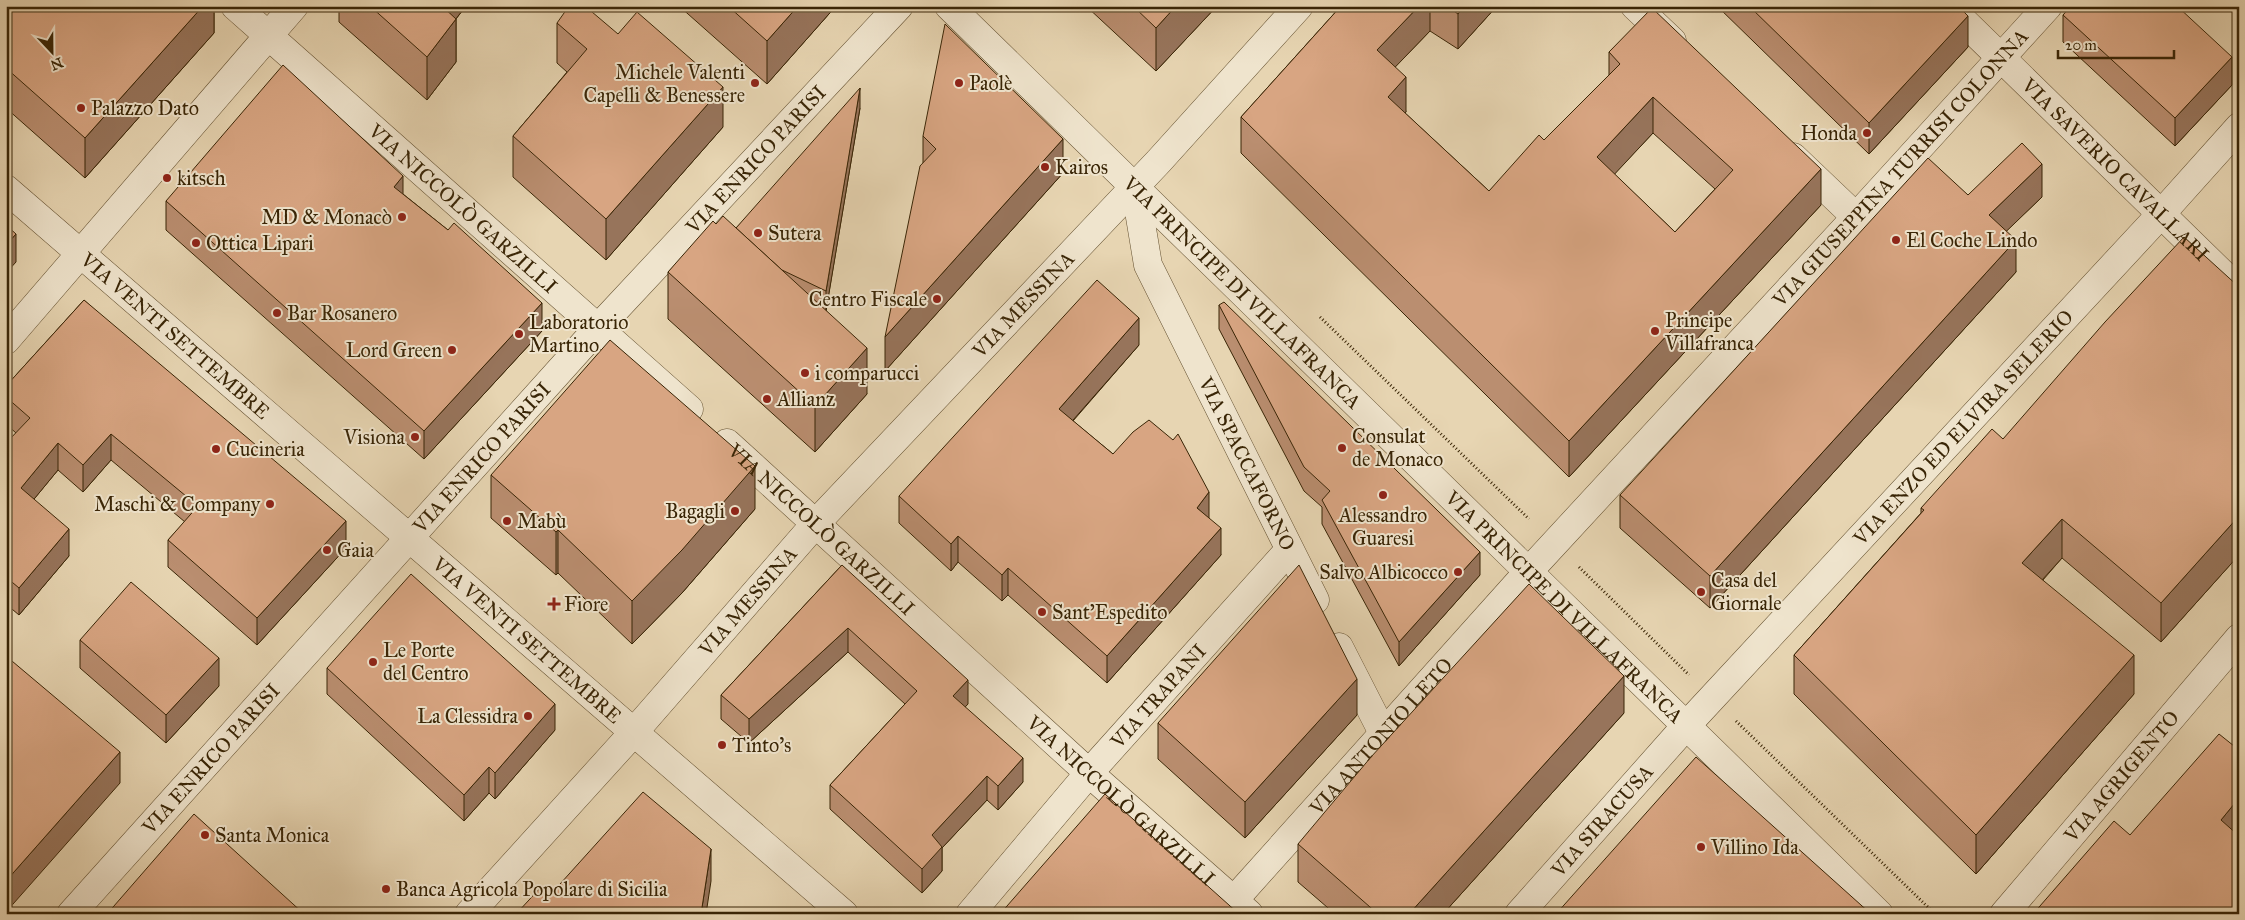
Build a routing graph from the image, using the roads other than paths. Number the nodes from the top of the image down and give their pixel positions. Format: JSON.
{"nodes":[{"id":1,"x":234,"y":6,"type":"edge"},
{"id":2,"x":294,"y":6,"type":"edge"},
{"id":3,"x":899,"y":6,"type":"edge"},
{"id":4,"x":949,"y":6,"type":"edge"},
{"id":5,"x":1299,"y":6,"type":"edge"},
{"id":6,"x":1635,"y":6,"type":"edge"},
{"id":7,"x":1948,"y":6,"type":"edge"},
{"id":8,"x":2048,"y":6,"type":"edge"},
{"id":9,"x":268,"y":37,"type":"junction"},
{"id":10,"x":2001,"y":58,"type":"junction"},
{"id":11,"x":1692,"y":61,"type":"edge"},
{"id":12,"x":2239,"y":128,"type":"edge"},
{"id":13,"x":1778,"y":142,"type":"edge"},
{"id":14,"x":1135,"y":187,"type":"junction"},
{"id":15,"x":6,"y":189,"type":"edge"},
{"id":16,"x":2161,"y":214,"type":"junction"},
{"id":17,"x":1856,"y":218,"type":"junction"},
{"id":18,"x":81,"y":254,"type":"junction"},
{"id":19,"x":2239,"y":290,"type":"edge"},
{"id":20,"x":598,"y":328,"type":"junction"},
{"id":21,"x":6,"y":340,"type":"edge"},
{"id":22,"x":816,"y":523,"type":"junction"},
{"id":23,"x":408,"y":536,"type":"junction"},
{"id":24,"x":1289,"y":550,"type":"junction"},
{"id":25,"x":1528,"y":572,"type":"junction"},
{"id":26,"x":2239,"y":638,"type":"edge"},
{"id":27,"x":1685,"y":726,"type":"junction"},
{"id":28,"x":634,"y":732,"type":"junction"},
{"id":29,"x":1383,"y":733,"type":"junction"},
{"id":30,"x":1089,"y":773,"type":"junction"},
{"id":31,"x":1242,"y":907,"type":"edge"},
{"id":32,"x":71,"y":914,"type":"edge"},
{"id":33,"x":469,"y":914,"type":"edge"},
{"id":34,"x":844,"y":914,"type":"edge"},
{"id":35,"x":970,"y":914,"type":"edge"},
{"id":36,"x":1519,"y":914,"type":"edge"},
{"id":37,"x":1879,"y":914,"type":"edge"},
{"id":38,"x":2004,"y":914,"type":"edge"}],
"edges":[{"from":1,"to":9,"type":"street","name":"VIA NICCOLÒ GARZILLI"},
{"from":2,"to":9,"type":"street"},
{"from":3,"to":20,"type":"street","name":"VIA ENRICO PARISI"},
{"from":4,"to":14,"type":"street","name":"VIA PRINCIPE DI VILLAFRANCA"},
{"from":5,"to":14,"type":"street","name":"VIA MESSINA"},
{"from":6,"to":11,"type":"street"},
{"from":7,"to":10,"type":"street","name":"VIA SAVERIO CAVALLARI"},
{"from":8,"to":10,"type":"street","name":"VIA GIUSEPPINA TURRISI COLONNA"},
{"from":9,"to":18,"type":"street"},
{"from":9,"to":20,"type":"street","name":"VIA NICCOLÒ GARZILLI"},
{"from":10,"to":16,"type":"street","name":"VIA SAVERIO CAVALLARI"},
{"from":10,"to":17,"type":"street","name":"VIA GIUSEPPINA TURRISI COLONNA"},
{"from":12,"to":16,"type":"street","name":"VIA ENZO ED ELVIRA SELERIO"},
{"from":13,"to":17,"type":"street"},
{"from":14,"to":22,"type":"street","name":"VIA MESSINA"},
{"from":14,"to":24,"type":"street","name":"VIA SPACCAFORNO"},
{"from":14,"to":25,"type":"street","name":"VIA PRINCIPE DI VILLAFRANCA"},
{"from":15,"to":18,"type":"street","name":"VIA VENTI SETTEMBRE"},
{"from":16,"to":19,"type":"street","name":"VIA SAVERIO CAVALLARI"},
{"from":16,"to":27,"type":"street","name":"VIA ENZO ED ELVIRA SELERIO"},
{"from":17,"to":25,"type":"street","name":"VIA GIUSEPPINA TURRISI COLONNA"},
{"from":18,"to":21,"type":"street"},
{"from":18,"to":23,"type":"street","name":"VIA VENTI SETTEMBRE"},
{"from":20,"to":22,"type":"street","name":"VIA NICCOLÒ GARZILLI"},
{"from":20,"to":23,"type":"street","name":"VIA ENRICO PARISI"},
{"from":22,"to":28,"type":"street","name":"VIA MESSINA"},
{"from":22,"to":30,"type":"street","name":"VIA NICCOLÒ GARZILLI"},
{"from":23,"to":28,"type":"street","name":"VIA VENTI SETTEMBRE"},
{"from":23,"to":32,"type":"street","name":"VIA ENRICO PARISI"},
{"from":24,"to":29,"type":"street","name":"VIA SPACCAFORNO"},
{"from":24,"to":30,"type":"street","name":"VIA TRAPANI"},
{"from":25,"to":27,"type":"street","name":"VIA PRINCIPE DI VILLAFRANCA"},
{"from":25,"to":29,"type":"street","name":"VIA ANTONIO LETO"},
{"from":26,"to":38,"type":"street","name":"VIA AGRIGENTO"},
{"from":27,"to":36,"type":"street","name":"VIA SIRACUSA"},
{"from":27,"to":37,"type":"street","name":"VIA PRINCIPE DI VILLAFRANCA"},
{"from":28,"to":33,"type":"street","name":"VIA MESSINA"},
{"from":28,"to":34,"type":"street","name":"VIA VENTI SETTEMBRE"},
{"from":29,"to":31,"type":"street","name":"VIA ANTONIO LETO"},
{"from":30,"to":31,"type":"street","name":"VIA NICCOLÒ GARZILLI"},
{"from":30,"to":35,"type":"street","name":"VIA TRAPANI"}]}
